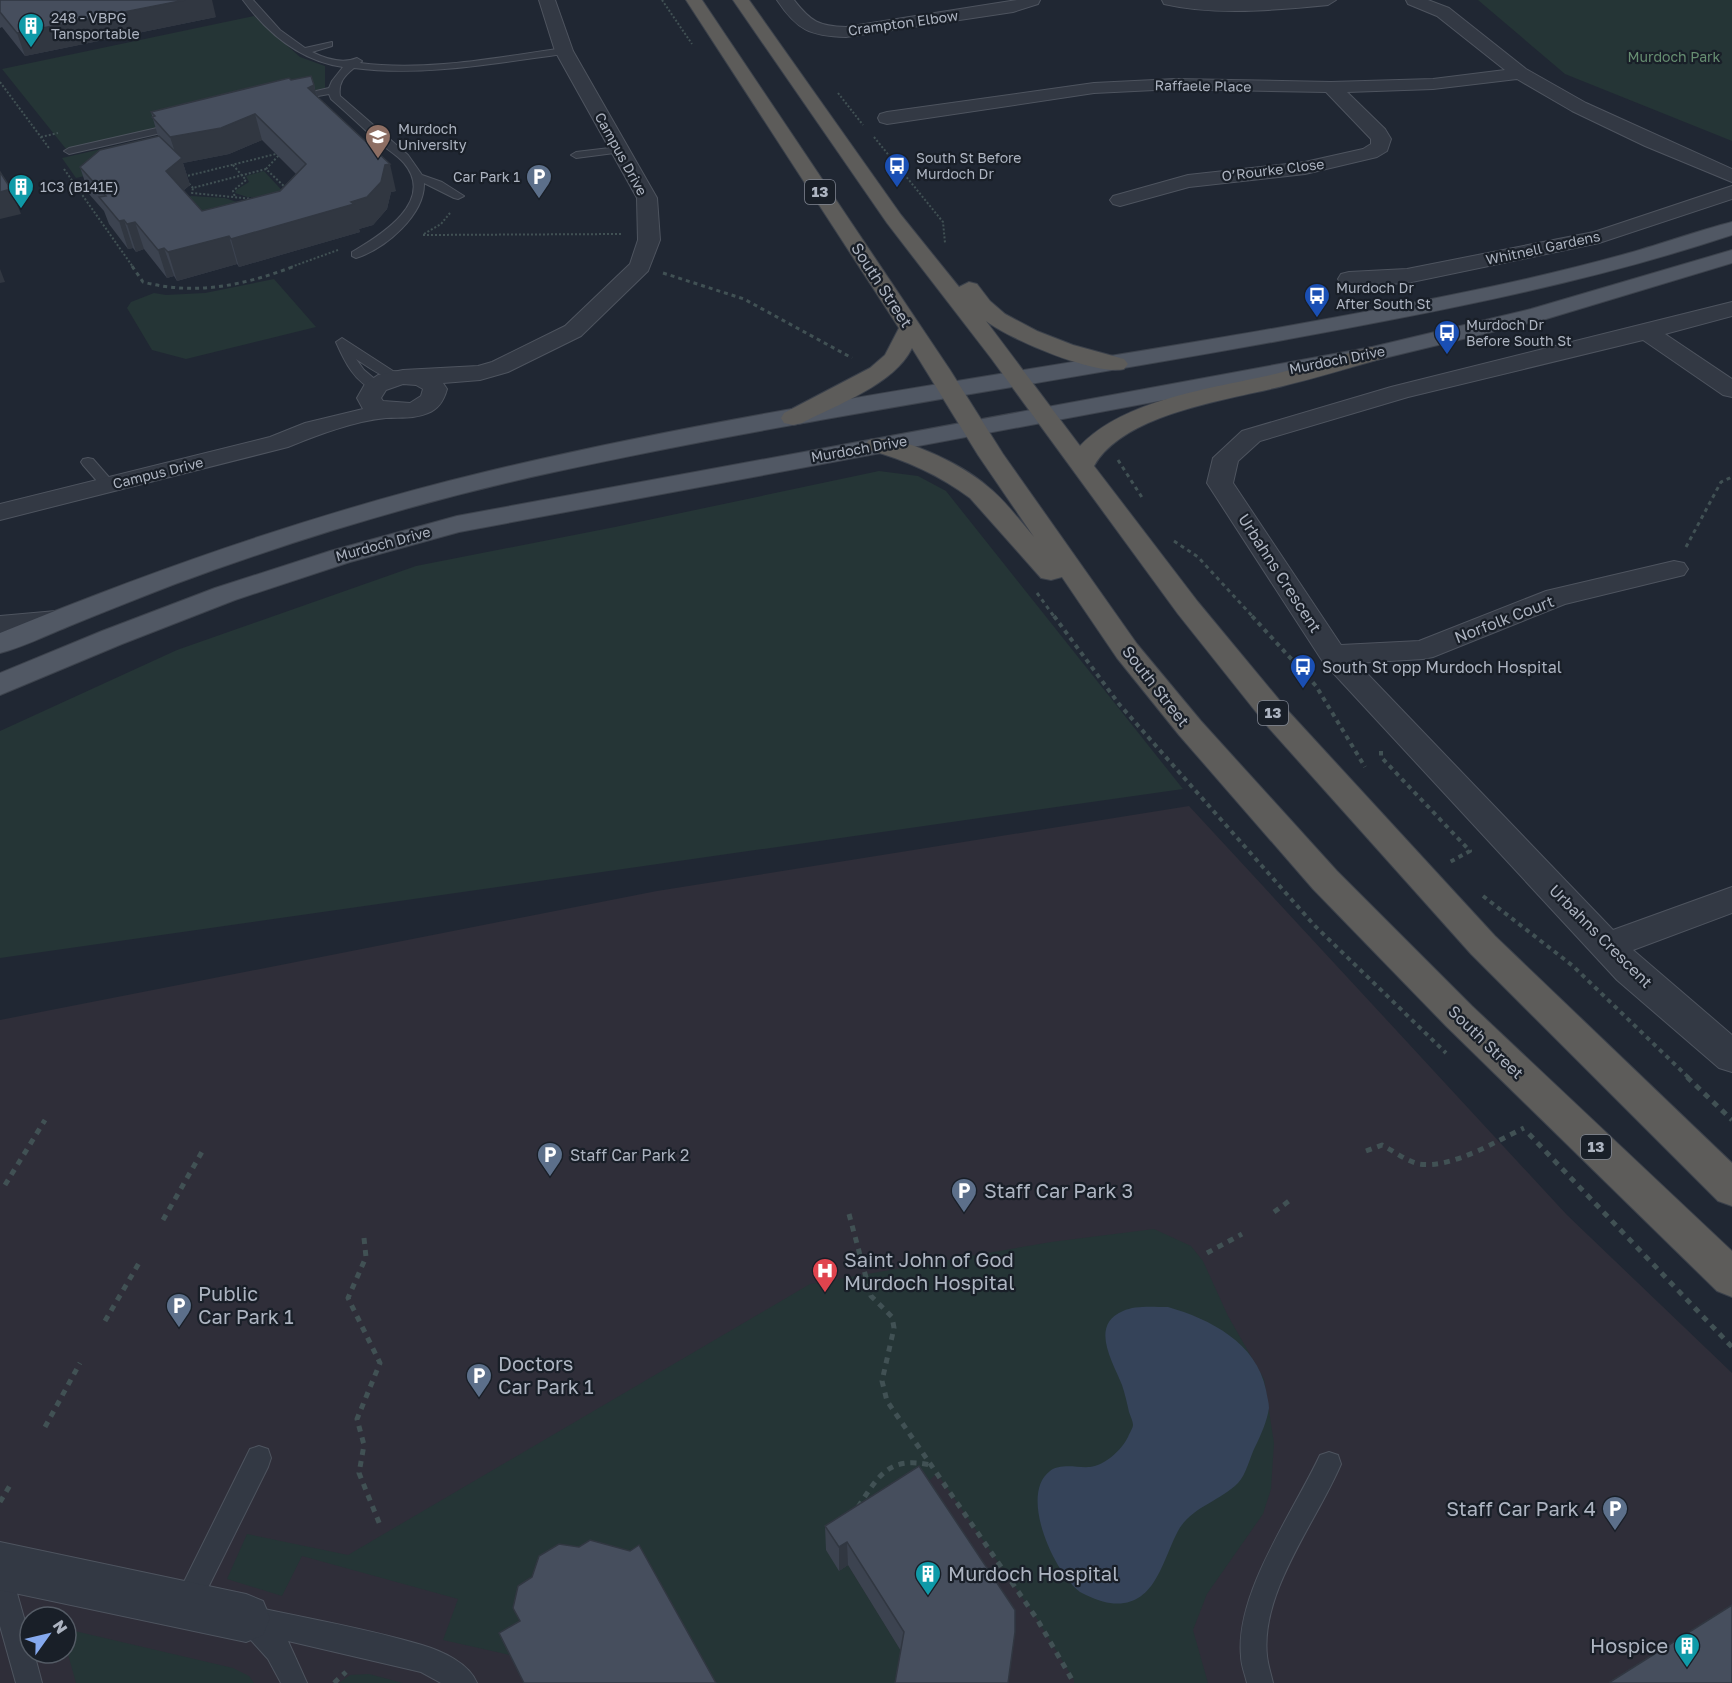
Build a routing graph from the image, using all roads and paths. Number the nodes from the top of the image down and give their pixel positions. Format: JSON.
{"nodes":[{"id":1,"x":248,"y":0,"type":"edge"},
{"id":2,"x":547,"y":0,"type":"edge"},
{"id":3,"x":694,"y":0,"type":"edge"},
{"id":4,"x":741,"y":0,"type":"edge"},
{"id":5,"x":785,"y":0,"type":"edge"},
{"id":6,"x":1032,"y":0,"type":"edge"},
{"id":7,"x":1170,"y":0,"type":"edge"},
{"id":8,"x":1328,"y":0,"type":"edge"},
{"id":9,"x":1414,"y":0,"type":"edge"},
{"id":10,"x":329,"y":44,"type":"dead end"},
{"id":11,"x":304,"y":51,"type":"junction"},
{"id":12,"x":564,"y":51,"type":"junction"},
{"id":13,"x":354,"y":63,"type":"junction"},
{"id":14,"x":1520,"y":73,"type":"junction"},
{"id":15,"x":1,"y":84,"type":"edge"},
{"id":16,"x":833,"y":87,"type":"dead end"},
{"id":17,"x":1331,"y":87,"type":"junction"},
{"id":18,"x":333,"y":90,"type":"junction"},
{"id":19,"x":287,"y":100,"type":"edge"},
{"id":20,"x":887,"y":118,"type":"dead end"},
{"id":21,"x":195,"y":122,"type":"edge"},
{"id":22,"x":865,"y":127,"type":"dead end"},
{"id":23,"x":870,"y":132,"type":"dead end"},
{"id":24,"x":618,"y":150,"type":"junction"},
{"id":25,"x":69,"y":151,"type":"dead end"},
{"id":26,"x":576,"y":155,"type":"dead end"},
{"id":27,"x":54,"y":156,"type":"dead end"},
{"id":28,"x":61,"y":165,"type":"dead end"},
{"id":29,"x":233,"y":165,"type":"junction"},
{"id":30,"x":266,"y":169,"type":"junction"},
{"id":31,"x":242,"y":176,"type":"junction"},
{"id":32,"x":1732,"y":176,"type":"edge"},
{"id":33,"x":416,"y":177,"type":"junction"},
{"id":34,"x":193,"y":188,"type":"junction"},
{"id":35,"x":1732,"y":192,"type":"edge"},
{"id":36,"x":458,"y":196,"type":"dead end"},
{"id":37,"x":235,"y":197,"type":"junction"},
{"id":38,"x":294,"y":197,"type":"edge"},
{"id":39,"x":257,"y":200,"type":"edge"},
{"id":40,"x":1120,"y":200,"type":"dead end"},
{"id":41,"x":240,"y":203,"type":"edge"},
{"id":42,"x":894,"y":219,"type":"junction"},
{"id":43,"x":1732,"y":228,"type":"edge"},
{"id":44,"x":625,"y":234,"type":"dead end"},
{"id":45,"x":423,"y":235,"type":"dead end"},
{"id":46,"x":345,"y":247,"type":"edge"},
{"id":47,"x":951,"y":250,"type":"dead end"},
{"id":48,"x":356,"y":254,"type":"dead end"},
{"id":49,"x":1732,"y":256,"type":"edge"},
{"id":50,"x":640,"y":266,"type":"junction"},
{"id":51,"x":1349,"y":279,"type":"dead end"},
{"id":52,"x":1732,"y":309,"type":"edge"},
{"id":53,"x":910,"y":328,"type":"junction"},
{"id":54,"x":1647,"y":332,"type":"junction"},
{"id":55,"x":1372,"y":354,"type":"junction"},
{"id":56,"x":858,"y":362,"type":"dead end"},
{"id":57,"x":1116,"y":364,"type":"junction"},
{"id":58,"x":1019,"y":381,"type":"junction"},
{"id":59,"x":421,"y":383,"type":"junction"},
{"id":60,"x":950,"y":390,"type":"junction"},
{"id":61,"x":1732,"y":390,"type":"edge"},
{"id":62,"x":377,"y":398,"type":"junction"},
{"id":63,"x":1042,"y":414,"type":"junction"},
{"id":64,"x":793,"y":418,"type":"junction"},
{"id":65,"x":973,"y":428,"type":"junction"},
{"id":66,"x":1114,"y":432,"type":"junction"},
{"id":67,"x":878,"y":445,"type":"junction"},
{"id":68,"x":88,"y":462,"type":"dead end"},
{"id":69,"x":1081,"y":466,"type":"junction"},
{"id":70,"x":1732,"y":477,"type":"edge"},
{"id":71,"x":109,"y":486,"type":"junction"},
{"id":72,"x":1145,"y":501,"type":"dead end"},
{"id":73,"x":0,"y":512,"type":"edge"},
{"id":74,"x":1172,"y":540,"type":"dead end"},
{"id":75,"x":1674,"y":568,"type":"joint"},
{"id":76,"x":56,"y":620,"type":"junction"},
{"id":77,"x":0,"y":625,"type":"edge"},
{"id":78,"x":0,"y":644,"type":"edge"},
{"id":79,"x":1333,"y":655,"type":"junction"},
{"id":80,"x":0,"y":685,"type":"edge"},
{"id":81,"x":1190,"y":728,"type":"junction"},
{"id":82,"x":1406,"y":732,"type":"junction"},
{"id":83,"x":1370,"y":774,"type":"dead end"},
{"id":84,"x":1440,"y":855,"type":"dead end"},
{"id":85,"x":1448,"y":863,"type":"junction"},
{"id":86,"x":1455,"y":870,"type":"dead end"},
{"id":87,"x":1476,"y":891,"type":"dead end"},
{"id":88,"x":1732,"y":900,"type":"edge"},
{"id":89,"x":1607,"y":946,"type":"junction"},
{"id":90,"x":1732,"y":1057,"type":"edge"},
{"id":91,"x":45,"y":1120,"type":"dead end"},
{"id":92,"x":1732,"y":1120,"type":"edge"},
{"id":93,"x":1524,"y":1128,"type":"dead end"},
{"id":94,"x":203,"y":1150,"type":"dead end"},
{"id":95,"x":1366,"y":1151,"type":"dead end"},
{"id":96,"x":5,"y":1185,"type":"dead end"},
{"id":97,"x":1732,"y":1189,"type":"edge"},
{"id":98,"x":1289,"y":1201,"type":"dead end"},
{"id":99,"x":1274,"y":1212,"type":"dead end"},
{"id":100,"x":849,"y":1214,"type":"dead end"},
{"id":101,"x":163,"y":1220,"type":"dead end"},
{"id":102,"x":1242,"y":1234,"type":"dead end"},
{"id":103,"x":364,"y":1238,"type":"dead end"},
{"id":104,"x":1207,"y":1253,"type":"dead end"},
{"id":105,"x":139,"y":1263,"type":"dead end"},
{"id":106,"x":1732,"y":1278,"type":"edge"},
{"id":107,"x":105,"y":1321,"type":"dead end"},
{"id":108,"x":80,"y":1363,"type":"dead end"},
{"id":109,"x":45,"y":1427,"type":"dead end"},
{"id":110,"x":259,"y":1458,"type":"dead end"},
{"id":111,"x":1329,"y":1464,"type":"dead end"},
{"id":112,"x":932,"y":1465,"type":"junction"},
{"id":113,"x":12,"y":1482,"type":"dead end"},
{"id":114,"x":0,"y":1502,"type":"edge"},
{"id":115,"x":855,"y":1512,"type":"edge"},
{"id":116,"x":380,"y":1525,"type":"dead end"},
{"id":117,"x":0,"y":1566,"type":"edge"},
{"id":118,"x":0,"y":1579,"type":"edge"},
{"id":119,"x":186,"y":1605,"type":"junction"},
{"id":120,"x":246,"y":1618,"type":"junction"},
{"id":121,"x":29,"y":1683,"type":"edge"},
{"id":122,"x":294,"y":1683,"type":"edge"},
{"id":123,"x":464,"y":1683,"type":"edge"},
{"id":124,"x":1074,"y":1683,"type":"edge"},
{"id":125,"x":1260,"y":1683,"type":"edge"}],
"edges":[{"from":1,"to":11,"type":"lane"},
{"from":2,"to":12,"type":"street","name":"Campus Drive"},
{"from":3,"to":53,"type":"highway","name":"South Street","number":"13"},
{"from":4,"to":42,"type":"highway","number":"13"},
{"from":5,"to":6,"type":"street","name":"Crampton Elbow"},
{"from":7,"to":8,"type":"street"},
{"from":9,"to":14,"type":"street"},
{"from":10,"to":11,"type":"lane"},
{"from":11,"to":13,"type":"lane"},
{"from":12,"to":13,"type":"lane"},
{"from":12,"to":24,"type":"street","name":"Campus Drive"},
{"from":13,"to":18,"type":"lane"},
{"from":14,"to":17,"type":"street","name":"Raffaele Place"},
{"from":14,"to":32,"type":"street"},
{"from":15,"to":27,"type":"path"},
{"from":16,"to":22,"type":"path"},
{"from":17,"to":20,"type":"street","name":"Raffaele Place"},
{"from":17,"to":40,"type":"street","name":"O’Rourke Close"},
{"from":18,"to":19,"type":"lane"},
{"from":18,"to":33,"type":"lane"},
{"from":21,"to":25,"type":"lane"},
{"from":23,"to":47,"type":"path"},
{"from":24,"to":26,"type":"lane"},
{"from":24,"to":50,"type":"street","name":"Campus Drive"},
{"from":28,"to":46,"type":"path"},
{"from":29,"to":30,"type":"path"},
{"from":29,"to":31,"type":"path"},
{"from":29,"to":34,"type":"path"},
{"from":30,"to":31,"type":"path"},
{"from":30,"to":38,"type":"path"},
{"from":31,"to":34,"type":"path"},
{"from":31,"to":37,"type":"path"},
{"from":33,"to":36,"type":"lane"},
{"from":33,"to":48,"type":"lane"},
{"from":34,"to":37,"type":"path"},
{"from":35,"to":51,"type":"street","name":"Whitnell Gardens"},
{"from":37,"to":39,"type":"path"},
{"from":37,"to":41,"type":"path"},
{"from":42,"to":57,"type":"highway"},
{"from":42,"to":58,"type":"highway","number":"13"},
{"from":43,"to":57,"type":"main road"},
{"from":44,"to":45,"type":"path"},
{"from":49,"to":55,"type":"main road","name":"Murdoch Drive"},
{"from":50,"to":56,"type":"path"},
{"from":50,"to":59,"type":"street","name":"Campus Drive"},
{"from":52,"to":54,"type":"street","name":"Urbahns Crescent"},
{"from":53,"to":60,"type":"highway","name":"South Street","number":"13"},
{"from":53,"to":64,"type":"highway"},
{"from":54,"to":61,"type":"street"},
{"from":54,"to":79,"type":"street","name":"Urbahns Crescent"},
{"from":55,"to":63,"type":"main road","name":"Murdoch Drive"},
{"from":55,"to":66,"type":"highway"},
{"from":57,"to":58,"type":"main road"},
{"from":58,"to":60,"type":"main road"},
{"from":58,"to":63,"type":"highway","number":"13"},
{"from":59,"to":62,"type":"street"},
{"from":59,"to":62,"type":"street"},
{"from":59,"to":62,"type":"lane"},
{"from":60,"to":64,"type":"main road"},
{"from":60,"to":65,"type":"highway","name":"South Street","number":"13"},
{"from":62,"to":71,"type":"street","name":"Campus Drive"},
{"from":63,"to":65,"type":"main road","name":"Murdoch Drive"},
{"from":63,"to":69,"type":"highway","number":"13"},
{"from":64,"to":76,"type":"main road"},
{"from":65,"to":67,"type":"main road","name":"Murdoch Drive"},
{"from":65,"to":81,"type":"highway","name":"South Street","number":"13"},
{"from":66,"to":69,"type":"highway"},
{"from":66,"to":72,"type":"path"},
{"from":67,"to":80,"type":"main road","name":"Murdoch Drive"},
{"from":67,"to":81,"type":"highway"},
{"from":68,"to":71,"type":"lane"},
{"from":69,"to":97,"type":"highway","number":"13"},
{"from":70,"to":75,"type":"path"},
{"from":71,"to":73,"type":"street","name":"Campus Drive"},
{"from":74,"to":83,"type":"path"},
{"from":75,"to":79,"type":"street","name":"Norfolk Court"},
{"from":76,"to":77,"type":"street"},
{"from":76,"to":78,"type":"main road"},
{"from":79,"to":82,"type":"street","name":"Urbahns Crescent"},
{"from":81,"to":106,"type":"highway","name":"South Street","number":"13"},
{"from":82,"to":85,"type":"path"},
{"from":82,"to":89,"type":"street","name":"Urbahns Crescent"},
{"from":84,"to":85,"type":"path"},
{"from":85,"to":86,"type":"path"},
{"from":87,"to":92,"type":"path"},
{"from":88,"to":89,"type":"street"},
{"from":89,"to":90,"type":"street","name":"Urbahns Crescent"},
{"from":91,"to":96,"type":"path"},
{"from":93,"to":95,"type":"path"},
{"from":94,"to":101,"type":"path"},
{"from":98,"to":99,"type":"path"},
{"from":100,"to":112,"type":"path"},
{"from":102,"to":104,"type":"path"},
{"from":103,"to":116,"type":"path"},
{"from":105,"to":107,"type":"path"},
{"from":108,"to":109,"type":"path"},
{"from":110,"to":119,"type":"lane"},
{"from":111,"to":125,"type":"lane"},
{"from":112,"to":115,"type":"path"},
{"from":112,"to":124,"type":"path"},
{"from":113,"to":114,"type":"path"},
{"from":117,"to":119,"type":"street"},
{"from":118,"to":121,"type":"lane"},
{"from":119,"to":120,"type":"street"},
{"from":120,"to":122,"type":"lane"},
{"from":120,"to":123,"type":"lane"}]}
